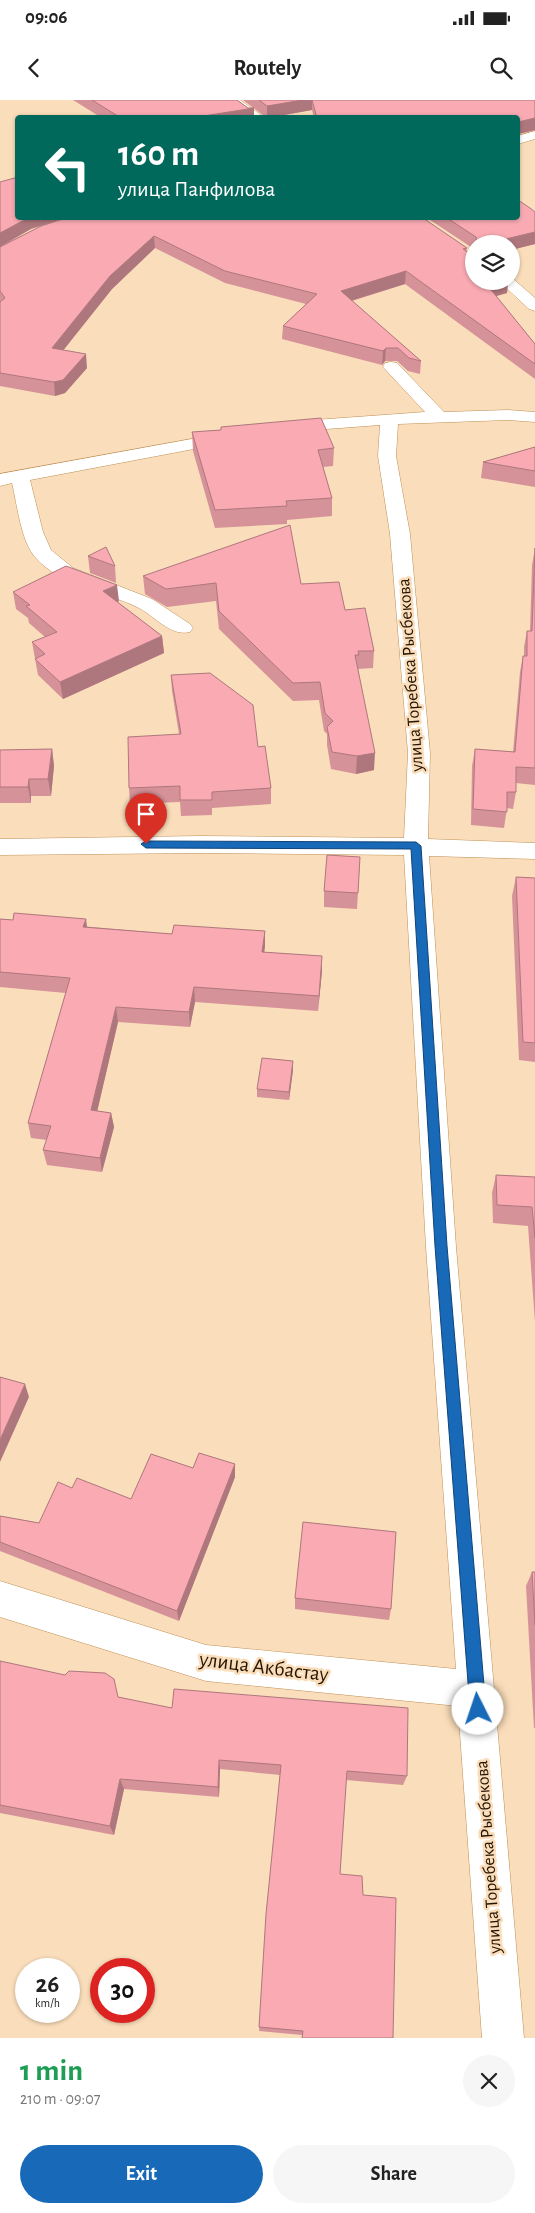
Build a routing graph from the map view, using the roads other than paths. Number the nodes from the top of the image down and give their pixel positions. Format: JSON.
{"nodes":[{"id":1,"x":231,"y":100,"type":"edge"},
{"id":2,"x":254,"y":115,"type":"edge"},
{"id":3,"x":535,"y":135,"type":"edge"},
{"id":4,"x":520,"y":139,"type":"edge"},
{"id":5,"x":518,"y":290,"type":"edge"},
{"id":6,"x":533,"y":303,"type":"edge"},
{"id":7,"x":392,"y":367,"type":"dead end"},
{"id":8,"x":440,"y":418,"type":"junction"},
{"id":9,"x":535,"y":418,"type":"edge"},
{"id":10,"x":389,"y":419,"type":"junction"},
{"id":11,"x":266,"y":431,"type":"edge"},
{"id":12,"x":246,"y":434,"type":"edge"},
{"id":13,"x":20,"y":476,"type":"junction"},
{"id":14,"x":0,"y":480,"type":"edge"},
{"id":15,"x":182,"y":628,"type":"dead end"},
{"id":16,"x":0,"y":846,"type":"edge"},
{"id":17,"x":416,"y":846,"type":"junction"},
{"id":18,"x":535,"y":851,"type":"edge"},
{"id":19,"x":0,"y":1599,"type":"edge"},
{"id":20,"x":477,"y":1689,"type":"junction"},
{"id":21,"x":503,"y":2038,"type":"edge"}],
"edges":[{"from":1,"to":2,"type":"street"},
{"from":3,"to":4,"type":"street"},
{"from":5,"to":6,"type":"street"},
{"from":7,"to":8,"type":"street"},
{"from":8,"to":9,"type":"street"},
{"from":8,"to":10,"type":"street"},
{"from":10,"to":11,"type":"street"},
{"from":10,"to":17,"type":"street","name":"улица Торебека Рысбекова"},
{"from":12,"to":13,"type":"street"},
{"from":13,"to":14,"type":"street"},
{"from":13,"to":15,"type":"street"},
{"from":16,"to":17,"type":"street"},
{"from":17,"to":18,"type":"street"},
{"from":17,"to":20,"type":"street","name":"улица Торебека Рысбекова"},
{"from":19,"to":20,"type":"street","name":"улица Акбастау"},
{"from":20,"to":21,"type":"street","name":"улица Торебека Рысбекова"}]}
